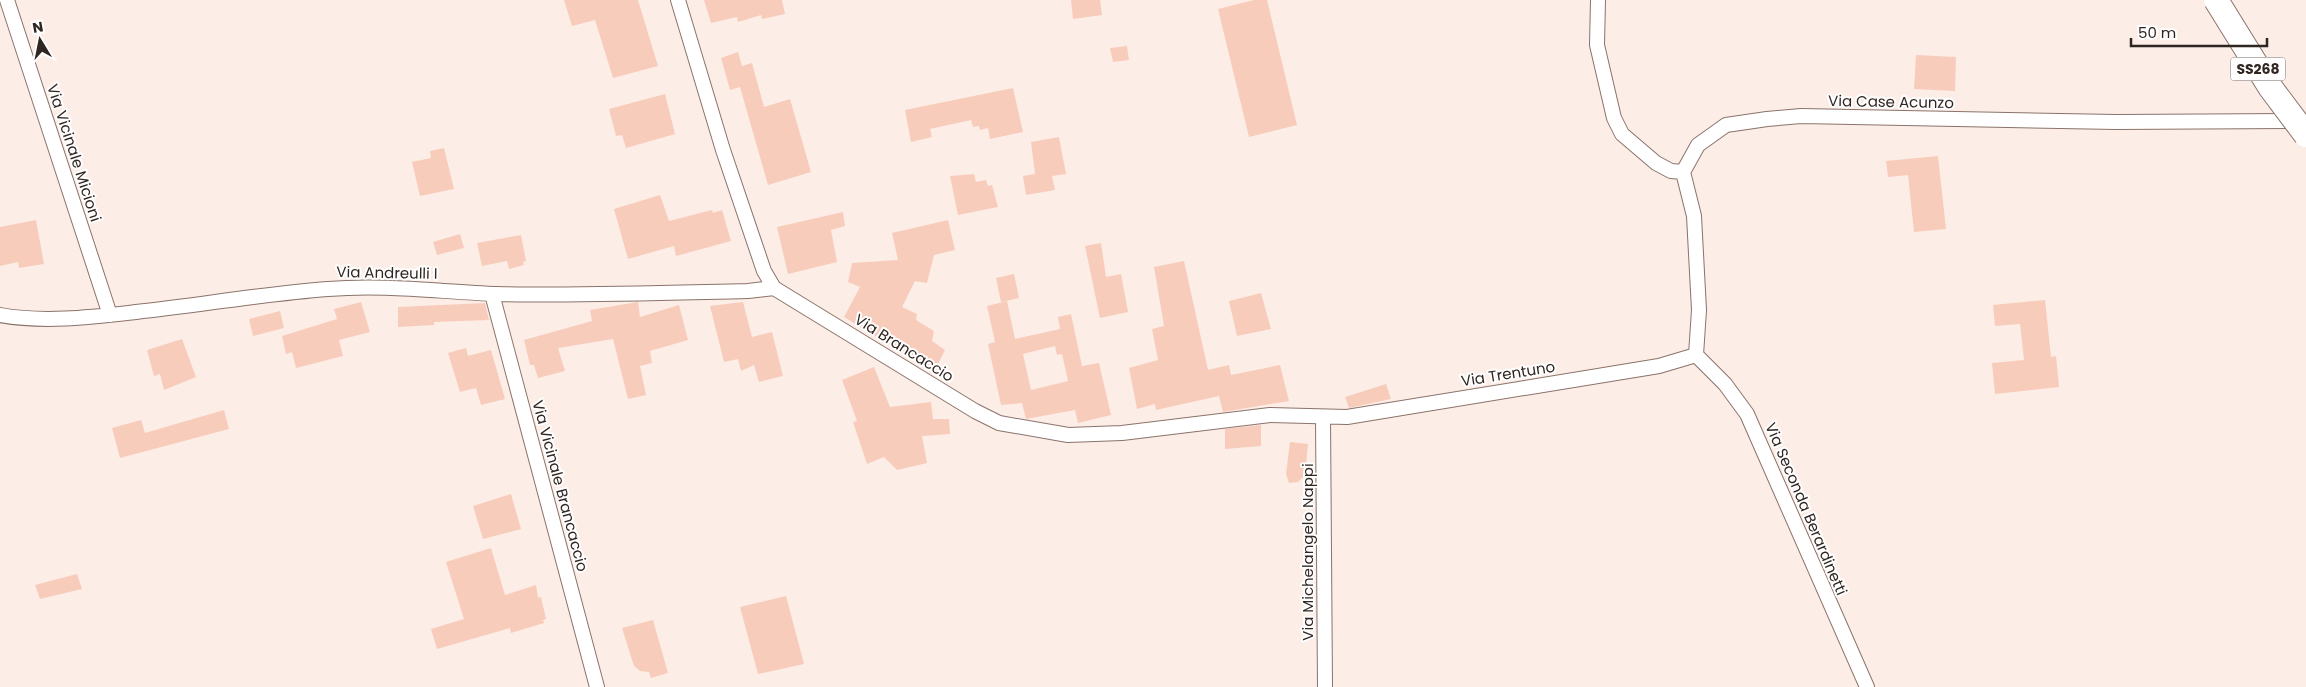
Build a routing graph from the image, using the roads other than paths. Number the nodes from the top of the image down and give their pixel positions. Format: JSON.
{"nodes":[{"id":1,"x":7,"y":0,"type":"edge"},
{"id":2,"x":678,"y":0,"type":"edge"},
{"id":3,"x":1598,"y":0,"type":"edge"},
{"id":4,"x":2216,"y":0,"type":"edge"},
{"id":5,"x":2306,"y":121,"type":"edge"},
{"id":6,"x":2306,"y":135,"type":"edge"},
{"id":7,"x":1683,"y":172,"type":"junction"},
{"id":8,"x":774,"y":288,"type":"junction"},
{"id":9,"x":492,"y":294,"type":"junction"},
{"id":10,"x":0,"y":315,"type":"edge"},
{"id":11,"x":110,"y":315,"type":"junction"},
{"id":12,"x":1696,"y":355,"type":"junction"},
{"id":13,"x":1323,"y":418,"type":"junction"},
{"id":14,"x":597,"y":687,"type":"edge"},
{"id":15,"x":1325,"y":687,"type":"edge"},
{"id":16,"x":1867,"y":687,"type":"edge"}],
"edges":[{"from":1,"to":11,"type":"street","name":"Via Vicinale Micioni"},
{"from":2,"to":8,"type":"street"},
{"from":3,"to":7,"type":"street"},
{"from":4,"to":6,"type":"highway","number":"SS268","bridge":true},
{"from":5,"to":7,"type":"street","name":"Via Case Acunzo"},
{"from":7,"to":12,"type":"street"},
{"from":8,"to":9,"type":"street","name":"Via Andreulli I"},
{"from":8,"to":13,"type":"street","name":"Via Brancaccio"},
{"from":9,"to":11,"type":"street","name":"Via Andreulli I"},
{"from":9,"to":14,"type":"street","name":"Via Vicinale Brancaccio"},
{"from":10,"to":11,"type":"street","name":"Via Andreulli I"},
{"from":12,"to":13,"type":"street","name":"Via Trentuno"},
{"from":12,"to":16,"type":"street","name":"Via Seconda Berardinetti"},
{"from":13,"to":15,"type":"street","name":"Via Michelangelo Nappi"}]}
